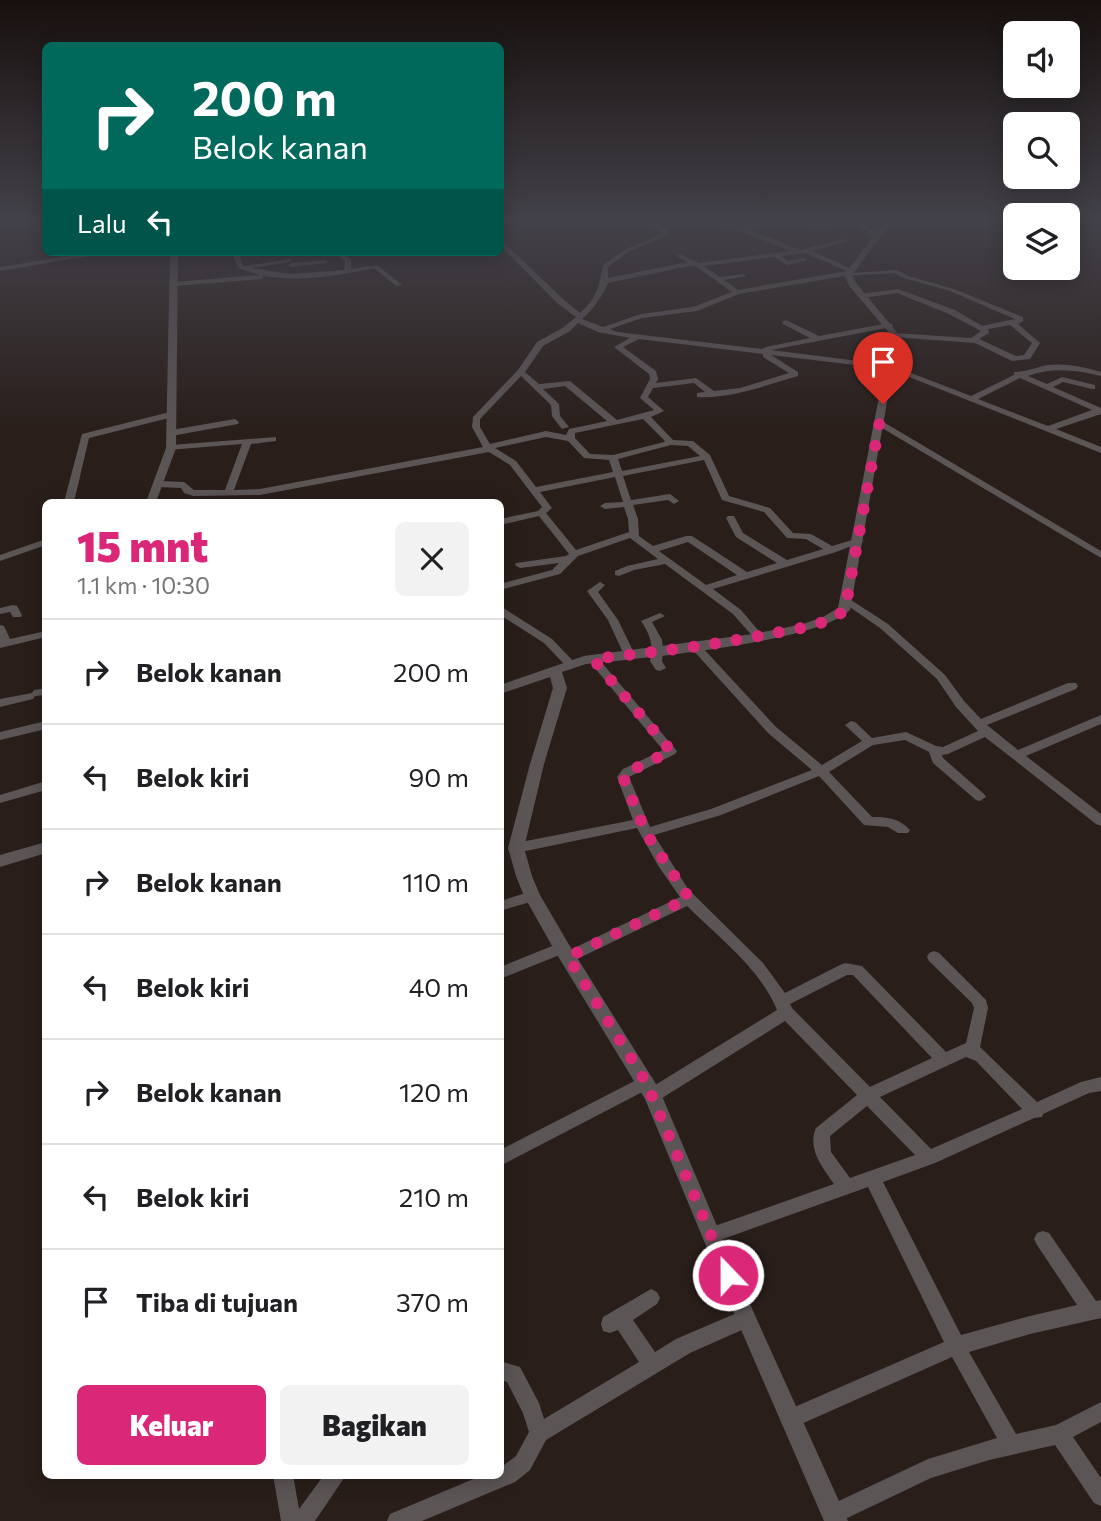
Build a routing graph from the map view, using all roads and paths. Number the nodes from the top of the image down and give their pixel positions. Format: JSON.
{"nodes":[{"id":1,"x":174,"y":292,"type":"edge"},
{"id":2,"x":551,"y":292,"type":"edge"},
{"id":3,"x":600,"y":292,"type":"edge"},
{"id":4,"x":737,"y":292,"type":"edge"},
{"id":5,"x":861,"y":292,"type":"edge"},
{"id":6,"x":889,"y":292,"type":"edge"},
{"id":7,"x":898,"y":292,"type":"edge"},
{"id":8,"x":956,"y":292,"type":"edge"},
{"id":9,"x":863,"y":296,"type":"junction"},
{"id":10,"x":977,"y":302,"type":"junction"},
{"id":11,"x":952,"y":312,"type":"junction"},
{"id":12,"x":580,"y":318,"type":"junction"},
{"id":13,"x":786,"y":322,"type":"dead end"},
{"id":14,"x":1012,"y":323,"type":"junction"},
{"id":15,"x":981,"y":328,"type":"junction"},
{"id":16,"x":601,"y":330,"type":"junction"},
{"id":17,"x":892,"y":330,"type":"junction"},
{"id":18,"x":640,"y":336,"type":"junction"},
{"id":19,"x":816,"y":338,"type":"junction"},
{"id":20,"x":976,"y":341,"type":"junction"},
{"id":21,"x":761,"y":352,"type":"junction"},
{"id":22,"x":890,"y":367,"type":"junction"},
{"id":23,"x":521,"y":372,"type":"junction"},
{"id":24,"x":1017,"y":374,"type":"junction"},
{"id":25,"x":1101,"y":374,"type":"edge"},
{"id":26,"x":650,"y":386,"type":"junction"},
{"id":27,"x":1049,"y":386,"type":"junction"},
{"id":28,"x":538,"y":387,"type":"junction"},
{"id":29,"x":1092,"y":387,"type":"dead end"},
{"id":30,"x":713,"y":394,"type":"junction"},
{"id":31,"x":700,"y":395,"type":"dead end"},
{"id":32,"x":973,"y":398,"type":"junction"},
{"id":33,"x":1100,"y":410,"type":"edge"},
{"id":34,"x":170,"y":415,"type":"junction"},
{"id":35,"x":645,"y":416,"type":"junction"},
{"id":36,"x":235,"y":422,"type":"dead end"},
{"id":37,"x":613,"y":422,"type":"junction"},
{"id":38,"x":880,"y":423,"type":"junction"},
{"id":39,"x":565,"y":427,"type":"dead end"},
{"id":40,"x":1048,"y":429,"type":"junction"},
{"id":41,"x":171,"y":433,"type":"junction"},
{"id":42,"x":273,"y":439,"type":"dead end"},
{"id":43,"x":571,"y":439,"type":"junction"},
{"id":44,"x":670,"y":442,"type":"junction"},
{"id":45,"x":247,"y":443,"type":"junction"},
{"id":46,"x":171,"y":448,"type":"junction"},
{"id":47,"x":488,"y":448,"type":"junction"},
{"id":48,"x":1101,"y":450,"type":"edge"},
{"id":49,"x":613,"y":457,"type":"junction"},
{"id":50,"x":707,"y":457,"type":"junction"},
{"id":51,"x":618,"y":473,"type":"junction"},
{"id":52,"x":158,"y":484,"type":"junction"},
{"id":53,"x":534,"y":490,"type":"junction"},
{"id":54,"x":228,"y":494,"type":"junction"},
{"id":55,"x":70,"y":499,"type":"edge"},
{"id":56,"x":152,"y":499,"type":"edge"},
{"id":57,"x":674,"y":501,"type":"dead end"},
{"id":58,"x":627,"y":503,"type":"junction"},
{"id":59,"x":605,"y":506,"type":"dead end"},
{"id":60,"x":541,"y":513,"type":"junction"},
{"id":61,"x":731,"y":518,"type":"dead end"},
{"id":62,"x":504,"y":521,"type":"edge"},
{"id":63,"x":632,"y":534,"type":"junction"},
{"id":64,"x":859,"y":541,"type":"junction"},
{"id":65,"x":42,"y":543,"type":"edge"},
{"id":66,"x":652,"y":550,"type":"junction"},
{"id":67,"x":831,"y":550,"type":"junction"},
{"id":68,"x":1101,"y":555,"type":"edge"},
{"id":69,"x":570,"y":556,"type":"junction"},
{"id":70,"x":0,"y":558,"type":"edge"},
{"id":71,"x":667,"y":559,"type":"junction"},
{"id":72,"x":783,"y":562,"type":"junction"},
{"id":73,"x":520,"y":565,"type":"dead end"},
{"id":74,"x":619,"y":573,"type":"dead end"},
{"id":75,"x":744,"y":575,"type":"junction"},
{"id":76,"x":600,"y":585,"type":"dead end"},
{"id":77,"x":504,"y":586,"type":"edge"},
{"id":78,"x":703,"y":589,"type":"junction"},
{"id":79,"x":848,"y":601,"type":"junction"},
{"id":80,"x":0,"y":611,"type":"edge"},
{"id":81,"x":504,"y":613,"type":"edge"},
{"id":82,"x":17,"y":615,"type":"dead end"},
{"id":83,"x":660,"y":616,"type":"dead end"},
{"id":84,"x":0,"y":628,"type":"edge"},
{"id":85,"x":42,"y":635,"type":"edge"},
{"id":86,"x":758,"y":636,"type":"junction"},
{"id":87,"x":3,"y":645,"type":"edge"},
{"id":88,"x":696,"y":647,"type":"junction"},
{"id":89,"x":659,"y":652,"type":"junction"},
{"id":90,"x":629,"y":655,"type":"junction"},
{"id":91,"x":593,"y":659,"type":"junction"},
{"id":92,"x":562,"y":667,"type":"junction"},
{"id":93,"x":660,"y":668,"type":"dead end"},
{"id":94,"x":1072,"y":686,"type":"dead end"},
{"id":95,"x":504,"y":689,"type":"edge"},
{"id":96,"x":38,"y":693,"type":"edge"},
{"id":97,"x":0,"y":703,"type":"edge"},
{"id":98,"x":1101,"y":719,"type":"edge"},
{"id":99,"x":851,"y":725,"type":"dead end"},
{"id":100,"x":42,"y":726,"type":"edge"},
{"id":101,"x":982,"y":728,"type":"junction"},
{"id":102,"x":0,"y":736,"type":"edge"},
{"id":103,"x":870,"y":742,"type":"junction"},
{"id":104,"x":934,"y":750,"type":"junction"},
{"id":105,"x":1018,"y":755,"type":"junction"},
{"id":106,"x":821,"y":771,"type":"junction"},
{"id":107,"x":42,"y":786,"type":"edge"},
{"id":108,"x":980,"y":797,"type":"dead end"},
{"id":109,"x":0,"y":799,"type":"edge"},
{"id":110,"x":1101,"y":821,"type":"edge"},
{"id":111,"x":643,"y":828,"type":"junction"},
{"id":112,"x":903,"y":830,"type":"dead end"},
{"id":113,"x":42,"y":848,"type":"edge"},
{"id":114,"x":516,"y":848,"type":"junction"},
{"id":115,"x":0,"y":861,"type":"edge"},
{"id":116,"x":532,"y":896,"type":"junction"},
{"id":117,"x":689,"y":898,"type":"junction"},
{"id":118,"x":504,"y":905,"type":"edge"},
{"id":119,"x":565,"y":953,"type":"junction"},
{"id":120,"x":934,"y":957,"type":"dead end"},
{"id":121,"x":504,"y":972,"type":"edge"},
{"id":122,"x":784,"y":1006,"type":"junction"},
{"id":123,"x":972,"y":1050,"type":"junction"},
{"id":124,"x":943,"y":1059,"type":"junction"},
{"id":125,"x":1101,"y":1084,"type":"edge"},
{"id":126,"x":649,"y":1088,"type":"junction"},
{"id":127,"x":869,"y":1095,"type":"junction"},
{"id":128,"x":1036,"y":1112,"type":"junction"},
{"id":129,"x":504,"y":1158,"type":"edge"},
{"id":130,"x":929,"y":1158,"type":"junction"},
{"id":131,"x":872,"y":1178,"type":"junction"},
{"id":132,"x":846,"y":1187,"type":"junction"},
{"id":133,"x":712,"y":1235,"type":"junction"},
{"id":134,"x":1043,"y":1238,"type":"dead end"},
{"id":135,"x":651,"y":1298,"type":"dead end"},
{"id":136,"x":1096,"y":1310,"type":"edge"},
{"id":137,"x":746,"y":1318,"type":"junction"},
{"id":138,"x":705,"y":1337,"type":"joint"},
{"id":139,"x":683,"y":1346,"type":"joint"},
{"id":140,"x":956,"y":1346,"type":"junction"},
{"id":141,"x":652,"y":1365,"type":"junction"},
{"id":142,"x":504,"y":1371,"type":"edge"},
{"id":143,"x":1101,"y":1412,"type":"edge"},
{"id":144,"x":790,"y":1419,"type":"junction"},
{"id":145,"x":539,"y":1433,"type":"junction"},
{"id":146,"x":1059,"y":1434,"type":"junction"},
{"id":147,"x":1011,"y":1445,"type":"junction"},
{"id":148,"x":504,"y":1477,"type":"edge"},
{"id":149,"x":333,"y":1479,"type":"edge"},
{"id":150,"x":498,"y":1479,"type":"edge"},
{"id":151,"x":284,"y":1484,"type":"edge"},
{"id":152,"x":1101,"y":1496,"type":"edge"},
{"id":153,"x":835,"y":1518,"type":"edge"},
{"id":154,"x":290,"y":1521,"type":"edge"},
{"id":155,"x":303,"y":1521,"type":"edge"},
{"id":156,"x":397,"y":1521,"type":"edge"}],
"edges":[{"from":1,"to":34,"type":"street"},
{"from":2,"to":12,"type":"street"},
{"from":3,"to":12,"type":"street"},
{"from":4,"to":16,"type":"street"},
{"from":5,"to":9,"type":"street"},
{"from":6,"to":9,"type":"street"},
{"from":7,"to":11,"type":"street"},
{"from":8,"to":10,"type":"street"},
{"from":9,"to":17,"type":"street"},
{"from":10,"to":11,"type":"street"},
{"from":10,"to":14,"type":"street"},
{"from":11,"to":15,"type":"street"},
{"from":12,"to":16,"type":"street"},
{"from":12,"to":23,"type":"street"},
{"from":13,"to":19,"type":"street"},
{"from":14,"to":15,"type":"street"},
{"from":14,"to":20,"type":"street"},
{"from":15,"to":20,"type":"street"},
{"from":16,"to":18,"type":"street"},
{"from":17,"to":19,"type":"street"},
{"from":17,"to":20,"type":"street"},
{"from":17,"to":22,"type":"street"},
{"from":18,"to":21,"type":"street"},
{"from":18,"to":26,"type":"street"},
{"from":19,"to":21,"type":"street"},
{"from":21,"to":22,"type":"street"},
{"from":21,"to":30,"type":"street"},
{"from":22,"to":32,"type":"street"},
{"from":22,"to":38,"type":"street"},
{"from":23,"to":28,"type":"street"},
{"from":23,"to":47,"type":"street"},
{"from":24,"to":25,"type":"street"},
{"from":24,"to":27,"type":"street"},
{"from":24,"to":32,"type":"street"},
{"from":26,"to":30,"type":"street"},
{"from":26,"to":35,"type":"street"},
{"from":27,"to":29,"type":"street"},
{"from":27,"to":33,"type":"street"},
{"from":28,"to":37,"type":"street"},
{"from":28,"to":39,"type":"street"},
{"from":30,"to":31,"type":"street"},
{"from":32,"to":40,"type":"street"},
{"from":33,"to":40,"type":"street"},
{"from":34,"to":41,"type":"street"},
{"from":34,"to":55,"type":"street"},
{"from":35,"to":37,"type":"street"},
{"from":35,"to":44,"type":"street"},
{"from":36,"to":41,"type":"street"},
{"from":37,"to":43,"type":"street"},
{"from":38,"to":64,"type":"street"},
{"from":38,"to":68,"type":"street"},
{"from":40,"to":48,"type":"street"},
{"from":41,"to":46,"type":"street"},
{"from":42,"to":45,"type":"street"},
{"from":43,"to":47,"type":"street"},
{"from":43,"to":49,"type":"street"},
{"from":44,"to":49,"type":"street"},
{"from":44,"to":50,"type":"street"},
{"from":45,"to":46,"type":"street"},
{"from":45,"to":54,"type":"street"},
{"from":46,"to":52,"type":"street"},
{"from":47,"to":53,"type":"street"},
{"from":47,"to":54,"type":"street"},
{"from":49,"to":51,"type":"street"},
{"from":50,"to":51,"type":"street"},
{"from":50,"to":67,"type":"street"},
{"from":51,"to":53,"type":"street"},
{"from":51,"to":58,"type":"street"},
{"from":52,"to":54,"type":"street"},
{"from":52,"to":56,"type":"street"},
{"from":53,"to":60,"type":"street"},
{"from":57,"to":58,"type":"street"},
{"from":58,"to":59,"type":"street"},
{"from":58,"to":63,"type":"street"},
{"from":60,"to":62,"type":"street"},
{"from":60,"to":69,"type":"street"},
{"from":61,"to":72,"type":"street"},
{"from":63,"to":66,"type":"street"},
{"from":63,"to":69,"type":"street"},
{"from":64,"to":67,"type":"street"},
{"from":64,"to":79,"type":"street"},
{"from":65,"to":70,"type":"street"},
{"from":66,"to":71,"type":"street"},
{"from":66,"to":75,"type":"street"},
{"from":67,"to":72,"type":"street"},
{"from":69,"to":73,"type":"street"},
{"from":69,"to":77,"type":"street"},
{"from":71,"to":74,"type":"street"},
{"from":71,"to":78,"type":"street"},
{"from":72,"to":75,"type":"street"},
{"from":75,"to":78,"type":"street"},
{"from":76,"to":90,"type":"street"},
{"from":78,"to":86,"type":"street"},
{"from":79,"to":86,"type":"street"},
{"from":79,"to":101,"type":"street"},
{"from":80,"to":82,"type":"street"},
{"from":81,"to":92,"type":"street"},
{"from":83,"to":89,"type":"street"},
{"from":84,"to":87,"type":"street"},
{"from":85,"to":87,"type":"street"},
{"from":86,"to":88,"type":"street"},
{"from":88,"to":89,"type":"street"},
{"from":88,"to":106,"type":"street"},
{"from":89,"to":90,"type":"street"},
{"from":89,"to":93,"type":"street"},
{"from":90,"to":91,"type":"street"},
{"from":91,"to":92,"type":"street"},
{"from":91,"to":111,"type":"street"},
{"from":92,"to":95,"type":"street"},
{"from":92,"to":114,"type":"street"},
{"from":94,"to":101,"type":"street"},
{"from":96,"to":97,"type":"street"},
{"from":98,"to":105,"type":"street"},
{"from":99,"to":103,"type":"street"},
{"from":100,"to":102,"type":"street"},
{"from":101,"to":104,"type":"street"},
{"from":101,"to":105,"type":"street"},
{"from":103,"to":104,"type":"street"},
{"from":103,"to":106,"type":"street"},
{"from":104,"to":108,"type":"street"},
{"from":105,"to":110,"type":"street"},
{"from":106,"to":111,"type":"street"},
{"from":106,"to":112,"type":"street"},
{"from":107,"to":109,"type":"street"},
{"from":111,"to":114,"type":"street"},
{"from":111,"to":117,"type":"street"},
{"from":113,"to":115,"type":"street"},
{"from":114,"to":116,"type":"street"},
{"from":116,"to":118,"type":"street"},
{"from":116,"to":119,"type":"street"},
{"from":117,"to":119,"type":"street"},
{"from":117,"to":122,"type":"street"},
{"from":119,"to":121,"type":"street"},
{"from":119,"to":126,"type":"street"},
{"from":120,"to":123,"type":"street"},
{"from":122,"to":124,"type":"street"},
{"from":122,"to":126,"type":"street"},
{"from":122,"to":127,"type":"street"},
{"from":123,"to":124,"type":"street"},
{"from":123,"to":128,"type":"street"},
{"from":124,"to":127,"type":"street"},
{"from":125,"to":128,"type":"street"},
{"from":126,"to":129,"type":"street"},
{"from":126,"to":133,"type":"street"},
{"from":127,"to":130,"type":"street"},
{"from":127,"to":132,"type":"street"},
{"from":128,"to":130,"type":"street"},
{"from":130,"to":131,"type":"street"},
{"from":131,"to":132,"type":"street"},
{"from":131,"to":140,"type":"street"},
{"from":132,"to":133,"type":"street"},
{"from":133,"to":137,"type":"street"},
{"from":134,"to":136,"type":"street"},
{"from":135,"to":141,"type":"street"},
{"from":136,"to":140,"type":"street"},
{"from":137,"to":138,"type":"street"},
{"from":137,"to":144,"type":"street"},
{"from":138,"to":139,"type":"street"},
{"from":139,"to":141,"type":"street"},
{"from":140,"to":144,"type":"street"},
{"from":140,"to":147,"type":"street"},
{"from":141,"to":145,"type":"street"},
{"from":142,"to":145,"type":"street"},
{"from":143,"to":146,"type":"street"},
{"from":144,"to":153,"type":"street"},
{"from":145,"to":148,"type":"street"},
{"from":146,"to":147,"type":"street"},
{"from":146,"to":152,"type":"street"},
{"from":147,"to":153,"type":"street"},
{"from":149,"to":155,"type":"street"},
{"from":150,"to":156,"type":"street"},
{"from":151,"to":154,"type":"street"}]}
